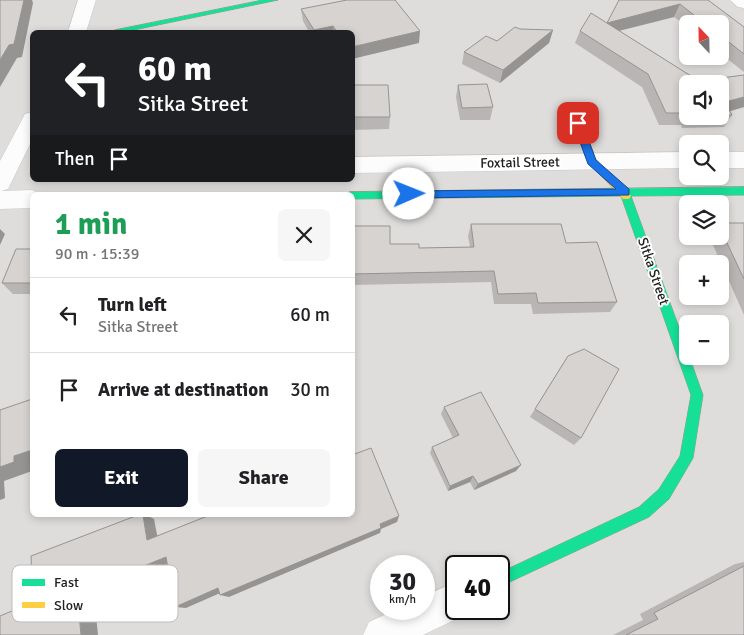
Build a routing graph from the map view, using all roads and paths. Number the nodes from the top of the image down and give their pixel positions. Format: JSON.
{"nodes":[{"id":1,"x":87,"y":0,"type":"edge"},
{"id":2,"x":274,"y":0,"type":"edge"},
{"id":3,"x":739,"y":0,"type":"edge"},
{"id":4,"x":744,"y":4,"type":"edge"},
{"id":5,"x":78,"y":30,"type":"edge"},
{"id":6,"x":124,"y":30,"type":"edge"},
{"id":7,"x":572,"y":109,"type":"dead end"},
{"id":8,"x":30,"y":123,"type":"edge"},
{"id":9,"x":679,"y":160,"type":"edge"},
{"id":10,"x":729,"y":160,"type":"edge"},
{"id":11,"x":744,"y":160,"type":"edge"},
{"id":12,"x":592,"y":161,"type":"junction"},
{"id":13,"x":355,"y":164,"type":"edge"},
{"id":14,"x":30,"y":169,"type":"edge"},
{"id":15,"x":2,"y":174,"type":"edge"},
{"id":16,"x":744,"y":190,"type":"edge"},
{"id":17,"x":626,"y":192,"type":"junction"},
{"id":18,"x":355,"y":195,"type":"edge"},
{"id":19,"x":0,"y":200,"type":"edge"},
{"id":20,"x":30,"y":200,"type":"edge"},
{"id":21,"x":510,"y":575,"type":"edge"},
{"id":22,"x":445,"y":605,"type":"edge"},
{"id":23,"x":382,"y":635,"type":"edge"}],
"edges":[{"from":1,"to":5,"type":"street"},
{"from":2,"to":6,"type":"street"},
{"from":3,"to":4,"type":"street"},
{"from":7,"to":12,"type":"street","name":"Sitka Street"},
{"from":8,"to":15,"type":"street"},
{"from":9,"to":12,"type":"street","name":"Foxtail Street"},
{"from":10,"to":11,"type":"street"},
{"from":12,"to":13,"type":"street","name":"Foxtail Street"},
{"from":12,"to":17,"type":"street","name":"Sitka Street"},
{"from":14,"to":15,"type":"street"},
{"from":16,"to":17,"type":"street"},
{"from":17,"to":18,"type":"street"},
{"from":17,"to":21,"type":"street","name":"Sitka Street"},
{"from":19,"to":20,"type":"street"},
{"from":22,"to":23,"type":"street"}]}
